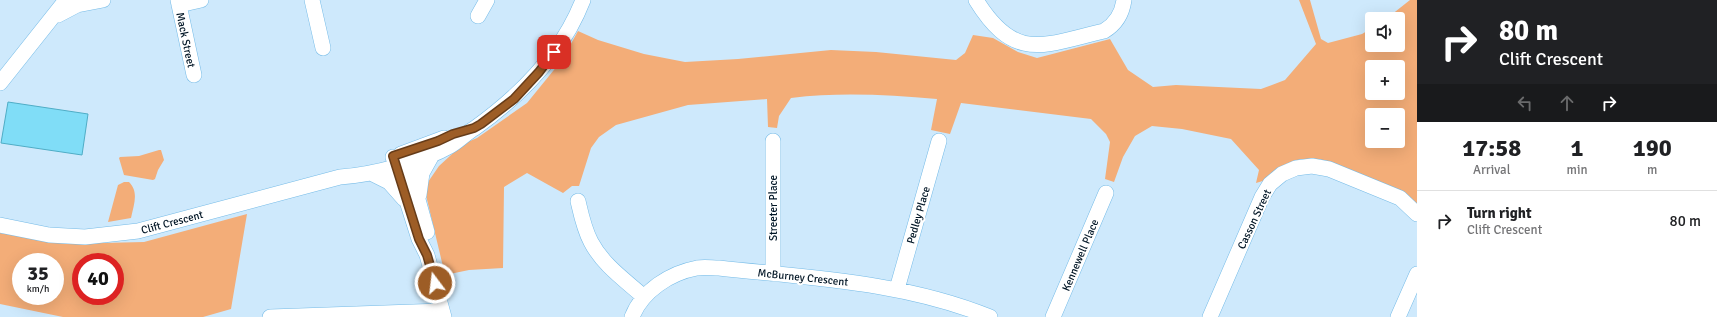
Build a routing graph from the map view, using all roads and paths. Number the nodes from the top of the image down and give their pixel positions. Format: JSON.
{"nodes":[{"id":1,"x":66,"y":0,"type":"edge"},
{"id":2,"x":201,"y":0,"type":"edge"},
{"id":3,"x":312,"y":0,"type":"edge"},
{"id":4,"x":487,"y":0,"type":"edge"},
{"id":5,"x":583,"y":0,"type":"edge"},
{"id":6,"x":976,"y":0,"type":"edge"},
{"id":7,"x":1124,"y":0,"type":"edge"},
{"id":8,"x":94,"y":1,"type":"edge"},
{"id":9,"x":178,"y":2,"type":"edge"},
{"id":10,"x":478,"y":16,"type":"dead end"},
{"id":11,"x":52,"y":19,"type":"junction"},
{"id":12,"x":323,"y":48,"type":"dead end"},
{"id":13,"x":194,"y":75,"type":"dead end"},
{"id":14,"x":0,"y":83,"type":"edge"},
{"id":15,"x":474,"y":128,"type":"junction"},
{"id":16,"x":939,"y":141,"type":"dead end"},
{"id":17,"x":773,"y":142,"type":"dead end"},
{"id":18,"x":432,"y":155,"type":"junction"},
{"id":19,"x":400,"y":159,"type":"junction"},
{"id":20,"x":371,"y":173,"type":"junction"},
{"id":21,"x":340,"y":177,"type":"junction"},
{"id":22,"x":1106,"y":193,"type":"dead end"},
{"id":23,"x":578,"y":201,"type":"dead end"},
{"id":24,"x":413,"y":203,"type":"junction"},
{"id":25,"x":1417,"y":214,"type":"edge"},
{"id":26,"x":0,"y":225,"type":"edge"},
{"id":27,"x":773,"y":274,"type":"junction"},
{"id":28,"x":1417,"y":274,"type":"edge"},
{"id":29,"x":897,"y":289,"type":"junction"},
{"id":30,"x":644,"y":297,"type":"junction"},
{"id":31,"x":1412,"y":300,"type":"edge"},
{"id":32,"x":443,"y":314,"type":"edge"},
{"id":33,"x":315,"y":316,"type":"edge"},
{"id":34,"x":270,"y":317,"type":"edge"},
{"id":35,"x":632,"y":317,"type":"edge"},
{"id":36,"x":990,"y":317,"type":"edge"},
{"id":37,"x":1053,"y":317,"type":"edge"},
{"id":38,"x":1210,"y":317,"type":"edge"},
{"id":39,"x":1398,"y":317,"type":"edge"}],
"edges":[{"from":1,"to":11,"type":"street"},
{"from":2,"to":9,"type":"street","name":"Mack Street"},
{"from":3,"to":12,"type":"street"},
{"from":4,"to":10,"type":"street"},
{"from":5,"to":15,"type":"street","name":"Clift Crescent"},
{"from":6,"to":7,"type":"street"},
{"from":8,"to":11,"type":"street"},
{"from":9,"to":13,"type":"street","name":"Mack Street"},
{"from":11,"to":14,"type":"street"},
{"from":15,"to":18,"type":"street","name":"Clift Crescent"},
{"from":15,"to":19,"type":"street","name":"Clift Crescent"},
{"from":16,"to":29,"type":"street","name":"Pedley Place"},
{"from":17,"to":27,"type":"street","name":"Streeter Place"},
{"from":18,"to":19,"type":"street","name":"Clift Crescent"},
{"from":18,"to":24,"type":"street"},
{"from":19,"to":20,"type":"street","name":"Clift Crescent"},
{"from":19,"to":21,"type":"street","name":"Clift Crescent"},
{"from":19,"to":24,"type":"street"},
{"from":20,"to":21,"type":"street","name":"Clift Crescent"},
{"from":20,"to":24,"type":"street"},
{"from":21,"to":26,"type":"street","name":"Clift Crescent"},
{"from":22,"to":37,"type":"street","name":"Kennewell Place"},
{"from":23,"to":30,"type":"street"},
{"from":24,"to":32,"type":"street"},
{"from":25,"to":38,"type":"street","name":"Casson Street"},
{"from":27,"to":29,"type":"street","name":"McBurney Crescent"},
{"from":27,"to":30,"type":"street","name":"McBurney Crescent"},
{"from":28,"to":31,"type":"street"},
{"from":29,"to":36,"type":"street","name":"McBurney Crescent"},
{"from":30,"to":35,"type":"street","name":"McBurney Crescent"},
{"from":31,"to":39,"type":"street"},
{"from":32,"to":33,"type":"street"},
{"from":33,"to":34,"type":"street"}]}
